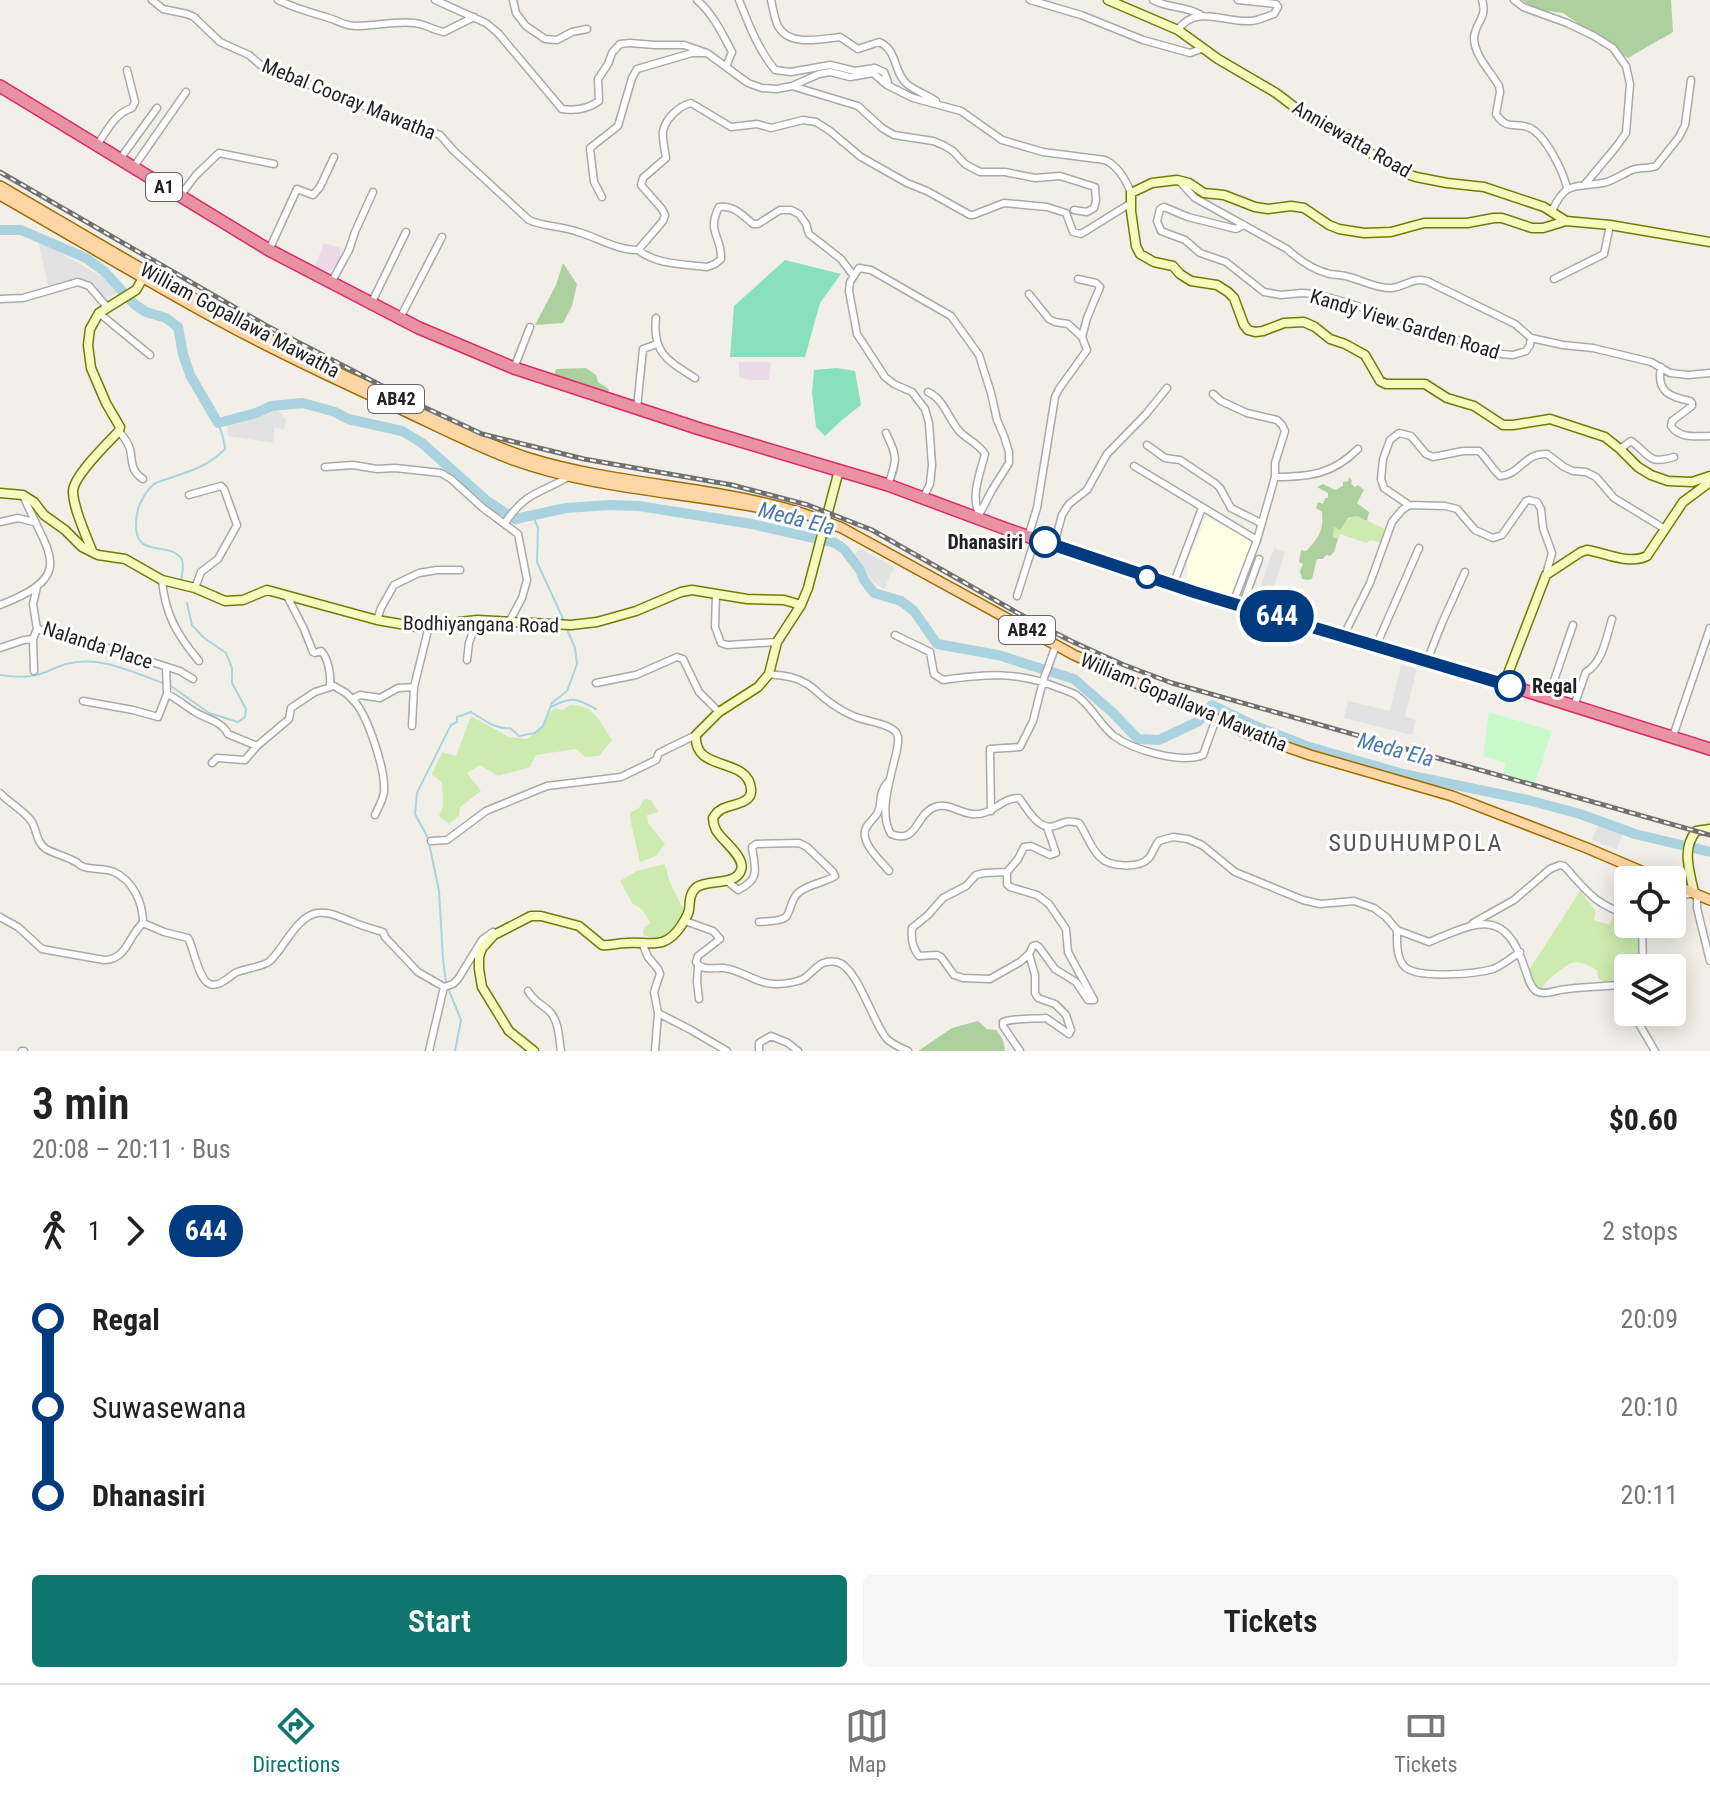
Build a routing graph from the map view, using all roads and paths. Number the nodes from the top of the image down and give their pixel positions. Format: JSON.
{"nodes":[{"id":1,"x":152,"y":0,"type":"edge"},
{"id":2,"x":278,"y":0,"type":"edge"},
{"id":3,"x":435,"y":0,"type":"edge"},
{"id":4,"x":513,"y":0,"type":"edge"},
{"id":5,"x":697,"y":0,"type":"edge"},
{"id":6,"x":739,"y":0,"type":"edge"},
{"id":7,"x":771,"y":0,"type":"edge"},
{"id":8,"x":1030,"y":0,"type":"edge"},
{"id":9,"x":1108,"y":0,"type":"edge"},
{"id":10,"x":1153,"y":0,"type":"edge"},
{"id":11,"x":1238,"y":0,"type":"edge"},
{"id":12,"x":1482,"y":0,"type":"edge"},
{"id":13,"x":1514,"y":0,"type":"edge"},
{"id":14,"x":1201,"y":15,"type":"junction"},
{"id":15,"x":474,"y":17,"type":"junction"},
{"id":16,"x":587,"y":29,"type":"dead end"},
{"id":17,"x":1178,"y":30,"type":"junction"},
{"id":18,"x":1204,"y":48,"type":"junction"},
{"id":19,"x":707,"y":53,"type":"junction"},
{"id":20,"x":726,"y":67,"type":"junction"},
{"id":21,"x":127,"y":70,"type":"dead end"},
{"id":22,"x":1691,"y":80,"type":"dead end"},
{"id":23,"x":887,"y":85,"type":"junction"},
{"id":24,"x":0,"y":86,"type":"edge"},
{"id":25,"x":792,"y":86,"type":"junction"},
{"id":26,"x":186,"y":92,"type":"dead end"},
{"id":27,"x":938,"y":104,"type":"junction"},
{"id":28,"x":157,"y":108,"type":"dead end"},
{"id":29,"x":96,"y":145,"type":"junction"},
{"id":30,"x":334,"y":157,"type":"dead end"},
{"id":31,"x":120,"y":159,"type":"junction"},
{"id":32,"x":274,"y":164,"type":"dead end"},
{"id":33,"x":133,"y":168,"type":"junction"},
{"id":34,"x":1177,"y":180,"type":"junction"},
{"id":35,"x":1586,"y":183,"type":"junction"},
{"id":36,"x":0,"y":186,"type":"edge"},
{"id":37,"x":1567,"y":188,"type":"junction"},
{"id":38,"x":373,"y":192,"type":"dead end"},
{"id":39,"x":0,"y":195,"type":"edge"},
{"id":40,"x":180,"y":196,"type":"junction"},
{"id":41,"x":602,"y":197,"type":"dead end"},
{"id":42,"x":1131,"y":198,"type":"junction"},
{"id":43,"x":1074,"y":210,"type":"dead end"},
{"id":44,"x":1552,"y":211,"type":"junction"},
{"id":45,"x":1566,"y":221,"type":"junction"},
{"id":46,"x":1244,"y":225,"type":"junction"},
{"id":47,"x":1610,"y":225,"type":"junction"},
{"id":48,"x":406,"y":232,"type":"dead end"},
{"id":49,"x":442,"y":237,"type":"dead end"},
{"id":50,"x":1710,"y":242,"type":"edge"},
{"id":51,"x":269,"y":250,"type":"junction"},
{"id":52,"x":638,"y":250,"type":"junction"},
{"id":53,"x":145,"y":274,"type":"junction"},
{"id":54,"x":853,"y":275,"type":"junction"},
{"id":55,"x":1078,"y":279,"type":"dead end"},
{"id":56,"x":1554,"y":279,"type":"dead end"},
{"id":57,"x":331,"y":283,"type":"junction"},
{"id":58,"x":1029,"y":294,"type":"dead end"},
{"id":59,"x":0,"y":299,"type":"edge"},
{"id":60,"x":371,"y":304,"type":"junction"},
{"id":61,"x":103,"y":310,"type":"junction"},
{"id":62,"x":400,"y":318,"type":"junction"},
{"id":63,"x":656,"y":318,"type":"dead end"},
{"id":64,"x":530,"y":327,"type":"dead end"},
{"id":65,"x":1082,"y":337,"type":"junction"},
{"id":66,"x":1531,"y":338,"type":"junction"},
{"id":67,"x":657,"y":344,"type":"junction"},
{"id":68,"x":150,"y":355,"type":"dead end"},
{"id":69,"x":1661,"y":367,"type":"junction"},
{"id":70,"x":514,"y":368,"type":"junction"},
{"id":71,"x":1710,"y":373,"type":"edge"},
{"id":72,"x":695,"y":378,"type":"dead end"},
{"id":73,"x":1167,"y":388,"type":"dead end"},
{"id":74,"x":928,"y":392,"type":"dead end"},
{"id":75,"x":1213,"y":394,"type":"dead end"},
{"id":76,"x":637,"y":408,"type":"junction"},
{"id":77,"x":119,"y":431,"type":"junction"},
{"id":78,"x":886,"y":433,"type":"dead end"},
{"id":79,"x":1710,"y":436,"type":"edge"},
{"id":80,"x":1147,"y":445,"type":"dead end"},
{"id":81,"x":1358,"y":449,"type":"dead end"},
{"id":82,"x":1620,"y":449,"type":"junction"},
{"id":83,"x":1674,"y":457,"type":"dead end"},
{"id":84,"x":1134,"y":466,"type":"dead end"},
{"id":85,"x":325,"y":467,"type":"dead end"},
{"id":86,"x":839,"y":470,"type":"junction"},
{"id":87,"x":570,"y":476,"type":"junction"},
{"id":88,"x":1710,"y":476,"type":"edge"},
{"id":89,"x":1275,"y":477,"type":"junction"},
{"id":90,"x":143,"y":479,"type":"dead end"},
{"id":91,"x":1710,"y":482,"type":"edge"},
{"id":92,"x":888,"y":485,"type":"junction"},
{"id":93,"x":0,"y":493,"type":"edge"},
{"id":94,"x":23,"y":495,"type":"junction"},
{"id":95,"x":189,"y":495,"type":"dead end"},
{"id":96,"x":923,"y":498,"type":"junction"},
{"id":97,"x":1409,"y":505,"type":"junction"},
{"id":98,"x":1202,"y":508,"type":"junction"},
{"id":99,"x":978,"y":516,"type":"junction"},
{"id":100,"x":0,"y":522,"type":"edge"},
{"id":101,"x":34,"y":522,"type":"junction"},
{"id":102,"x":506,"y":522,"type":"junction"},
{"id":103,"x":1261,"y":523,"type":"junction"},
{"id":104,"x":824,"y":527,"type":"junction"},
{"id":105,"x":1665,"y":529,"type":"junction"},
{"id":106,"x":1032,"y":538,"type":"junction"},
{"id":107,"x":1257,"y":540,"type":"junction"},
{"id":108,"x":1054,"y":545,"type":"junction"},
{"id":109,"x":1419,"y":548,"type":"dead end"},
{"id":110,"x":92,"y":551,"type":"junction"},
{"id":111,"x":1259,"y":559,"type":"dead end"},
{"id":112,"x":460,"y":570,"type":"dead end"},
{"id":113,"x":1465,"y":572,"type":"dead end"},
{"id":114,"x":1546,"y":575,"type":"junction"},
{"id":115,"x":162,"y":580,"type":"junction"},
{"id":116,"x":1173,"y":585,"type":"junction"},
{"id":117,"x":37,"y":587,"type":"junction"},
{"id":118,"x":195,"y":588,"type":"junction"},
{"id":119,"x":716,"y":595,"type":"junction"},
{"id":120,"x":287,"y":596,"type":"junction"},
{"id":121,"x":1017,"y":596,"type":"dead end"},
{"id":122,"x":1238,"y":604,"type":"junction"},
{"id":123,"x":0,"y":605,"type":"edge"},
{"id":124,"x":801,"y":605,"type":"junction"},
{"id":125,"x":1612,"y":619,"type":"dead end"},
{"id":126,"x":377,"y":620,"type":"junction"},
{"id":127,"x":477,"y":620,"type":"junction"},
{"id":128,"x":509,"y":622,"type":"junction"},
{"id":129,"x":1573,"y":625,"type":"dead end"},
{"id":130,"x":429,"y":626,"type":"junction"},
{"id":131,"x":1710,"y":628,"type":"edge"},
{"id":132,"x":37,"y":629,"type":"junction"},
{"id":133,"x":895,"y":635,"type":"dead end"},
{"id":134,"x":1344,"y":635,"type":"junction"},
{"id":135,"x":33,"y":639,"type":"junction"},
{"id":136,"x":777,"y":642,"type":"junction"},
{"id":137,"x":1056,"y":645,"type":"junction"},
{"id":138,"x":1376,"y":646,"type":"junction"},
{"id":139,"x":0,"y":648,"type":"edge"},
{"id":140,"x":467,"y":660,"type":"dead end"},
{"id":141,"x":199,"y":661,"type":"dead end"},
{"id":142,"x":1427,"y":661,"type":"junction"},
{"id":143,"x":166,"y":667,"type":"junction"},
{"id":144,"x":34,"y":671,"type":"dead end"},
{"id":145,"x":769,"y":674,"type":"junction"},
{"id":146,"x":1044,"y":678,"type":"junction"},
{"id":147,"x":193,"y":679,"type":"dead end"},
{"id":148,"x":596,"y":683,"type":"dead end"},
{"id":149,"x":1504,"y":684,"type":"junction"},
{"id":150,"x":334,"y":686,"type":"junction"},
{"id":151,"x":414,"y":687,"type":"junction"},
{"id":152,"x":167,"y":694,"type":"junction"},
{"id":153,"x":1548,"y":698,"type":"junction"},
{"id":154,"x":352,"y":699,"type":"junction"},
{"id":155,"x":83,"y":701,"type":"dead end"},
{"id":156,"x":1574,"y":706,"type":"junction"},
{"id":157,"x":719,"y":712,"type":"junction"},
{"id":158,"x":1214,"y":718,"type":"junction"},
{"id":159,"x":412,"y":726,"type":"dead end"},
{"id":160,"x":696,"y":735,"type":"junction"},
{"id":161,"x":1673,"y":736,"type":"junction"},
{"id":162,"x":257,"y":746,"type":"junction"},
{"id":163,"x":1710,"y":749,"type":"edge"},
{"id":164,"x":212,"y":763,"type":"dead end"},
{"id":165,"x":890,"y":779,"type":"junction"},
{"id":166,"x":0,"y":793,"type":"edge"},
{"id":167,"x":991,"y":811,"type":"junction"},
{"id":168,"x":375,"y":815,"type":"dead end"},
{"id":169,"x":1047,"y":827,"type":"junction"},
{"id":170,"x":1710,"y":829,"type":"edge"},
{"id":171,"x":431,"y":841,"type":"dead end"},
{"id":172,"x":1629,"y":866,"type":"edge"},
{"id":173,"x":889,"y":871,"type":"dead end"},
{"id":174,"x":1007,"y":872,"type":"junction"},
{"id":175,"x":726,"y":880,"type":"junction"},
{"id":176,"x":1686,"y":890,"type":"edge"},
{"id":177,"x":1695,"y":894,"type":"junction"},
{"id":178,"x":1686,"y":895,"type":"edge"},
{"id":179,"x":1710,"y":900,"type":"edge"},
{"id":180,"x":1614,"y":910,"type":"edge"},
{"id":181,"x":531,"y":916,"type":"junction"},
{"id":182,"x":0,"y":917,"type":"edge"},
{"id":183,"x":685,"y":921,"type":"junction"},
{"id":184,"x":759,"y":922,"type":"dead end"},
{"id":185,"x":143,"y":923,"type":"junction"},
{"id":186,"x":1468,"y":926,"type":"junction"},
{"id":187,"x":1397,"y":930,"type":"junction"},
{"id":188,"x":641,"y":942,"type":"junction"},
{"id":189,"x":1520,"y":952,"type":"junction"},
{"id":190,"x":1029,"y":954,"type":"junction"},
{"id":191,"x":1710,"y":961,"type":"edge"},
{"id":192,"x":698,"y":966,"type":"junction"},
{"id":193,"x":1614,"y":985,"type":"edge"},
{"id":194,"x":444,"y":987,"type":"junction"},
{"id":195,"x":528,"y":991,"type":"dead end"},
{"id":196,"x":699,"y":999,"type":"dead end"},
{"id":197,"x":658,"y":1013,"type":"junction"},
{"id":198,"x":1640,"y":1026,"type":"edge"},
{"id":199,"x":429,"y":1051,"type":"edge"},
{"id":200,"x":534,"y":1051,"type":"edge"},
{"id":201,"x":561,"y":1051,"type":"edge"},
{"id":202,"x":655,"y":1051,"type":"edge"},
{"id":203,"x":727,"y":1051,"type":"edge"},
{"id":204,"x":759,"y":1051,"type":"edge"},
{"id":205,"x":798,"y":1051,"type":"edge"},
{"id":206,"x":908,"y":1051,"type":"edge"},
{"id":207,"x":1020,"y":1051,"type":"edge"},
{"id":208,"x":1655,"y":1051,"type":"edge"}],
"edges":[{"from":1,"to":52,"type":"street","name":"Mebal Cooray Mawatha"},
{"from":2,"to":15,"type":"street"},
{"from":3,"to":15,"type":"street"},
{"from":4,"to":16,"type":"street"},
{"from":5,"to":20,"type":"street"},
{"from":6,"to":23,"type":"street"},
{"from":7,"to":27,"type":"street"},
{"from":8,"to":18,"type":"street"},
{"from":9,"to":17,"type":"street","name":"Anniewatta Road"},
{"from":10,"to":14,"type":"street"},
{"from":11,"to":14,"type":"street"},
{"from":12,"to":37,"type":"street"},
{"from":13,"to":35,"type":"street"},
{"from":14,"to":17,"type":"street"},
{"from":15,"to":19,"type":"street"},
{"from":17,"to":18,"type":"street","name":"Anniewatta Road"},
{"from":18,"to":44,"type":"street","name":"Anniewatta Road"},
{"from":19,"to":20,"type":"street"},
{"from":19,"to":41,"type":"street"},
{"from":20,"to":25,"type":"street"},
{"from":21,"to":29,"type":"street"},
{"from":22,"to":35,"type":"street"},
{"from":23,"to":25,"type":"street"},
{"from":23,"to":27,"type":"street"},
{"from":24,"to":29,"type":"highway","number":"A1"},
{"from":25,"to":43,"type":"street"},
{"from":26,"to":33,"type":"street"},
{"from":27,"to":42,"type":"street"},
{"from":28,"to":31,"type":"street"},
{"from":29,"to":31,"type":"highway","number":"A1"},
{"from":30,"to":51,"type":"street"},
{"from":31,"to":33,"type":"highway","number":"A1"},
{"from":32,"to":40,"type":"street"},
{"from":33,"to":40,"type":"highway","number":"A1"},
{"from":34,"to":42,"type":"street"},
{"from":34,"to":45,"type":"street"},
{"from":34,"to":46,"type":"street","name":"Kandy View Garden Road"},
{"from":35,"to":37,"type":"street"},
{"from":36,"to":53,"type":"main road","name":"William Gopallawa Mawatha","number":"AB42"},
{"from":37,"to":44,"type":"street"},
{"from":38,"to":57,"type":"street"},
{"from":39,"to":53,"type":"main road","name":"William Gopallawa Mawatha","number":"AB42"},
{"from":40,"to":51,"type":"highway","number":"A1"},
{"from":42,"to":52,"type":"street"},
{"from":42,"to":82,"type":"street"},
{"from":44,"to":45,"type":"street","name":"Anniewatta Road"},
{"from":45,"to":47,"type":"street"},
{"from":46,"to":66,"type":"street","name":"Kandy View Garden Road"},
{"from":46,"to":66,"type":"street","name":"Kandy View Garden Road"},
{"from":47,"to":50,"type":"street"},
{"from":47,"to":56,"type":"street"},
{"from":48,"to":60,"type":"street"},
{"from":49,"to":62,"type":"street"},
{"from":51,"to":57,"type":"highway","number":"A1"},
{"from":52,"to":54,"type":"street","name":"Mebal Cooray Mawatha"},
{"from":53,"to":61,"type":"street"},
{"from":53,"to":87,"type":"main road","name":"William Gopallawa Mawatha","number":"AB42"},
{"from":53,"to":104,"type":"main road","name":"William Gopallawa Mawatha","number":"AB42"},
{"from":54,"to":96,"type":"street"},
{"from":54,"to":99,"type":"street"},
{"from":55,"to":65,"type":"street"},
{"from":57,"to":60,"type":"highway","number":"A1"},
{"from":58,"to":65,"type":"street"},
{"from":59,"to":61,"type":"street"},
{"from":60,"to":62,"type":"highway","number":"A1"},
{"from":61,"to":68,"type":"street"},
{"from":61,"to":77,"type":"street"},
{"from":62,"to":70,"type":"highway","number":"A1"},
{"from":63,"to":67,"type":"street"},
{"from":64,"to":70,"type":"street"},
{"from":65,"to":106,"type":"street"},
{"from":66,"to":69,"type":"street","name":"Kandy View Garden Road"},
{"from":67,"to":72,"type":"street"},
{"from":67,"to":76,"type":"street"},
{"from":69,"to":71,"type":"street","name":"Kandy View Garden Road"},
{"from":69,"to":79,"type":"street"},
{"from":70,"to":76,"type":"highway","number":"A1"},
{"from":73,"to":108,"type":"street"},
{"from":74,"to":99,"type":"street"},
{"from":75,"to":89,"type":"street"},
{"from":76,"to":86,"type":"highway","number":"A1"},
{"from":77,"to":90,"type":"street"},
{"from":77,"to":110,"type":"street"},
{"from":78,"to":92,"type":"street"},
{"from":80,"to":103,"type":"street"},
{"from":81,"to":89,"type":"street"},
{"from":82,"to":83,"type":"street"},
{"from":82,"to":88,"type":"street"},
{"from":84,"to":98,"type":"street"},
{"from":85,"to":102,"type":"street"},
{"from":86,"to":92,"type":"highway","number":"A1"},
{"from":86,"to":104,"type":"street"},
{"from":87,"to":102,"type":"street"},
{"from":87,"to":104,"type":"main road","name":"William Gopallawa Mawatha","number":"AB42"},
{"from":89,"to":103,"type":"street"},
{"from":91,"to":105,"type":"street"},
{"from":92,"to":96,"type":"highway","number":"A1"},
{"from":93,"to":94,"type":"street"},
{"from":94,"to":101,"type":"street"},
{"from":94,"to":110,"type":"street","name":"Bodhiyangana Road"},
{"from":95,"to":118,"type":"street"},
{"from":96,"to":99,"type":"highway","number":"A1"},
{"from":97,"to":105,"type":"street"},
{"from":97,"to":114,"type":"street"},
{"from":97,"to":134,"type":"street"},
{"from":98,"to":107,"type":"street"},
{"from":98,"to":116,"type":"street"},
{"from":99,"to":106,"type":"highway","number":"A1"},
{"from":100,"to":101,"type":"street"},
{"from":101,"to":117,"type":"street","name":"Nalanda Place"},
{"from":102,"to":128,"type":"street"},
{"from":103,"to":107,"type":"street"},
{"from":104,"to":124,"type":"street"},
{"from":104,"to":137,"type":"main road","name":"William Gopallawa Mawatha","number":"AB42"},
{"from":105,"to":114,"type":"street"},
{"from":106,"to":108,"type":"highway","number":"A1"},
{"from":106,"to":121,"type":"street"},
{"from":107,"to":122,"type":"street"},
{"from":108,"to":116,"type":"highway","number":"A1"},
{"from":109,"to":138,"type":"street"},
{"from":110,"to":115,"type":"street","name":"Bodhiyangana Road"},
{"from":111,"to":122,"type":"street"},
{"from":112,"to":126,"type":"street"},
{"from":113,"to":142,"type":"street"},
{"from":114,"to":149,"type":"street"},
{"from":115,"to":118,"type":"street","name":"Bodhiyangana Road"},
{"from":115,"to":141,"type":"street"},
{"from":116,"to":122,"type":"highway","number":"A1"},
{"from":117,"to":123,"type":"street"},
{"from":117,"to":132,"type":"street","name":"Nalanda Place"},
{"from":118,"to":120,"type":"street","name":"Bodhiyangana Road"},
{"from":119,"to":124,"type":"street","name":"Bodhiyangana Road"},
{"from":119,"to":128,"type":"street","name":"Bodhiyangana Road"},
{"from":119,"to":136,"type":"street"},
{"from":120,"to":126,"type":"street","name":"Bodhiyangana Road"},
{"from":120,"to":150,"type":"street"},
{"from":122,"to":134,"type":"highway","number":"A1"},
{"from":124,"to":136,"type":"street"},
{"from":125,"to":156,"type":"street"},
{"from":126,"to":130,"type":"street","name":"Bodhiyangana Road"},
{"from":127,"to":128,"type":"street","name":"Bodhiyangana Road"},
{"from":127,"to":130,"type":"street","name":"Bodhiyangana Road"},
{"from":127,"to":140,"type":"street"},
{"from":129,"to":153,"type":"street"},
{"from":130,"to":151,"type":"street"},
{"from":131,"to":161,"type":"street"},
{"from":132,"to":135,"type":"street"},
{"from":132,"to":143,"type":"street","name":"Nalanda Place"},
{"from":133,"to":146,"type":"street"},
{"from":134,"to":138,"type":"highway","number":"A1"},
{"from":135,"to":139,"type":"street"},
{"from":135,"to":144,"type":"street"},
{"from":136,"to":145,"type":"street"},
{"from":137,"to":146,"type":"street"},
{"from":137,"to":158,"type":"main road","name":"William Gopallawa Mawatha","number":"AB42"},
{"from":138,"to":142,"type":"highway","number":"A1"},
{"from":142,"to":149,"type":"highway","number":"A1"},
{"from":143,"to":147,"type":"street"},
{"from":143,"to":152,"type":"street","name":"Nalanda Place"},
{"from":145,"to":157,"type":"street"},
{"from":145,"to":165,"type":"street"},
{"from":146,"to":158,"type":"street"},
{"from":146,"to":167,"type":"street"},
{"from":148,"to":157,"type":"street"},
{"from":149,"to":153,"type":"highway","number":"A1"},
{"from":150,"to":154,"type":"street"},
{"from":150,"to":162,"type":"street"},
{"from":151,"to":154,"type":"street"},
{"from":151,"to":159,"type":"street"},
{"from":152,"to":155,"type":"street","name":"Nalanda Place"},
{"from":152,"to":162,"type":"street"},
{"from":153,"to":156,"type":"highway","number":"A1"},
{"from":154,"to":168,"type":"street"},
{"from":156,"to":161,"type":"highway","number":"A1"},
{"from":157,"to":160,"type":"street"},
{"from":158,"to":172,"type":"main road","name":"William Gopallawa Mawatha","number":"AB42"},
{"from":160,"to":171,"type":"street"},
{"from":160,"to":175,"type":"street"},
{"from":161,"to":163,"type":"highway","number":"A1"},
{"from":162,"to":164,"type":"street"},
{"from":165,"to":167,"type":"street"},
{"from":165,"to":173,"type":"street"},
{"from":166,"to":185,"type":"street"},
{"from":167,"to":169,"type":"street"},
{"from":169,"to":174,"type":"street"},
{"from":169,"to":187,"type":"street"},
{"from":170,"to":177,"type":"street"},
{"from":174,"to":190,"type":"street"},
{"from":174,"to":190,"type":"street"},
{"from":175,"to":183,"type":"street"},
{"from":175,"to":184,"type":"street"},
{"from":176,"to":177,"type":"main road"},
{"from":177,"to":178,"type":"street"},
{"from":177,"to":179,"type":"main road"},
{"from":177,"to":191,"type":"street"},
{"from":180,"to":186,"type":"street"},
{"from":181,"to":188,"type":"street"},
{"from":181,"to":194,"type":"street"},
{"from":181,"to":200,"type":"street"},
{"from":182,"to":185,"type":"street"},
{"from":183,"to":188,"type":"street"},
{"from":183,"to":192,"type":"street"},
{"from":185,"to":194,"type":"street"},
{"from":186,"to":187,"type":"street"},
{"from":186,"to":189,"type":"street"},
{"from":187,"to":189,"type":"street"},
{"from":188,"to":197,"type":"street"},
{"from":189,"to":193,"type":"street"},
{"from":190,"to":207,"type":"street"},
{"from":192,"to":196,"type":"street"},
{"from":192,"to":206,"type":"street"},
{"from":194,"to":199,"type":"street"},
{"from":195,"to":201,"type":"street"},
{"from":197,"to":202,"type":"street"},
{"from":197,"to":203,"type":"street"},
{"from":198,"to":208,"type":"street"},
{"from":204,"to":205,"type":"street"}]}
